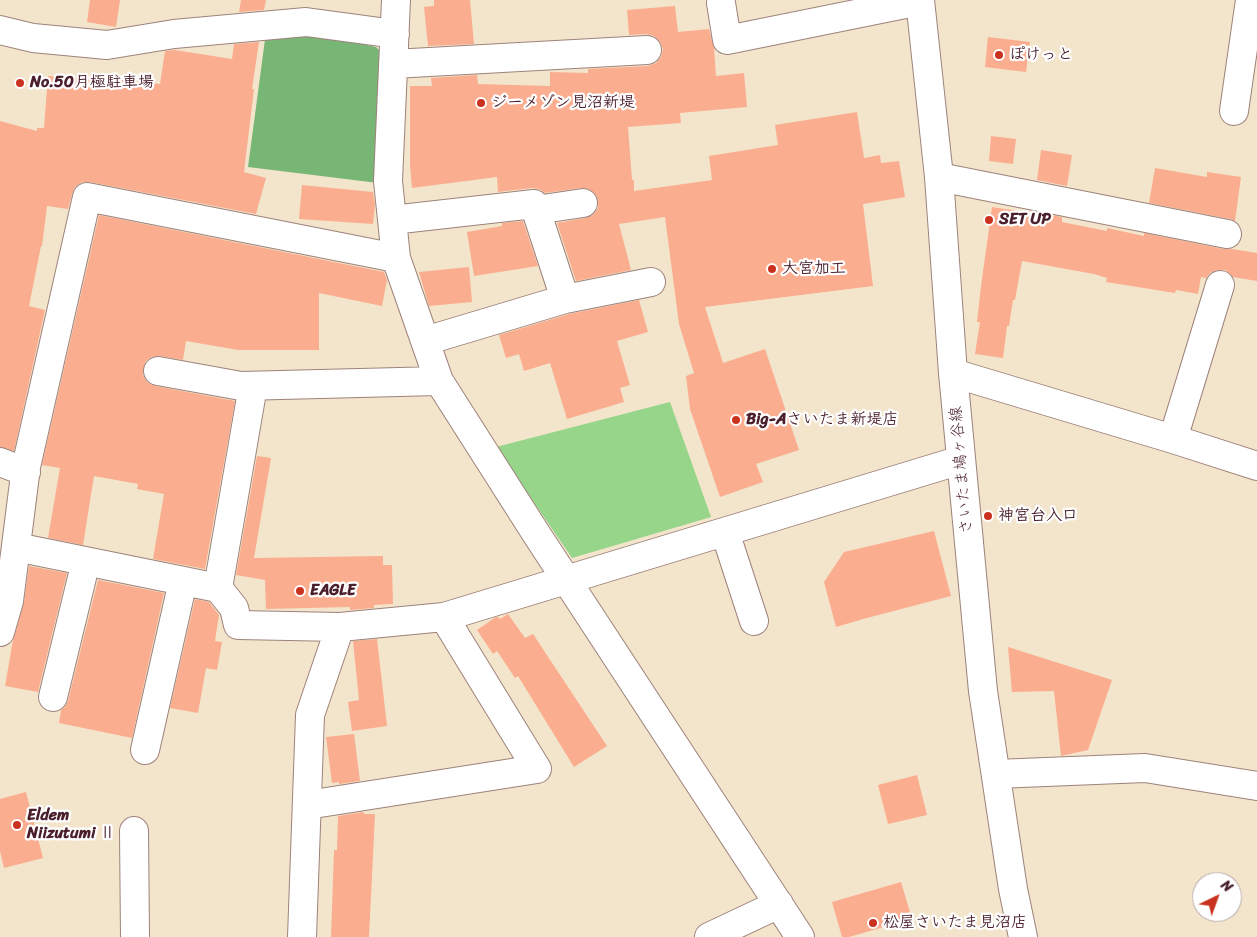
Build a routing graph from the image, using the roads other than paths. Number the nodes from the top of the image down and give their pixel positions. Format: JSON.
{"nodes":[{"id":1,"x":396,"y":0,"type":"edge"},
{"id":2,"x":920,"y":0,"type":"edge"},
{"id":3,"x":1253,"y":0,"type":"edge"},
{"id":4,"x":721,"y":3,"type":"dead end"},
{"id":5,"x":0,"y":30,"type":"edge"},
{"id":6,"x":396,"y":34,"type":"junction"},
{"id":7,"x":647,"y":50,"type":"dead end"},
{"id":8,"x":393,"y":64,"type":"junction"},
{"id":9,"x":1234,"y":111,"type":"dead end"},
{"id":10,"x":939,"y":177,"type":"junction"},
{"id":11,"x":583,"y":202,"type":"dead end"},
{"id":12,"x":536,"y":210,"type":"junction"},
{"id":13,"x":392,"y":220,"type":"junction"},
{"id":14,"x":1227,"y":234,"type":"dead end"},
{"id":15,"x":396,"y":258,"type":"junction"},
{"id":16,"x":651,"y":282,"type":"dead end"},
{"id":17,"x":1220,"y":286,"type":"dead end"},
{"id":18,"x":565,"y":299,"type":"junction"},
{"id":19,"x":425,"y":341,"type":"junction"},
{"id":20,"x":158,"y":371,"type":"dead end"},
{"id":21,"x":953,"y":373,"type":"junction"},
{"id":22,"x":439,"y":381,"type":"junction"},
{"id":23,"x":253,"y":386,"type":"junction"},
{"id":24,"x":1173,"y":439,"type":"junction"},
{"id":25,"x":961,"y":460,"type":"junction"},
{"id":26,"x":0,"y":462,"type":"edge"},
{"id":27,"x":1257,"y":466,"type":"edge"},
{"id":28,"x":26,"y":472,"type":"junction"},
{"id":29,"x":724,"y":532,"type":"junction"},
{"id":30,"x":16,"y":547,"type":"junction"},
{"id":31,"x":86,"y":561,"type":"junction"},
{"id":32,"x":568,"y":580,"type":"junction"},
{"id":33,"x":183,"y":581,"type":"junction"},
{"id":34,"x":218,"y":588,"type":"junction"},
{"id":35,"x":444,"y":617,"type":"junction"},
{"id":36,"x":754,"y":621,"type":"dead end"},
{"id":37,"x":340,"y":627,"type":"junction"},
{"id":38,"x":0,"y":632,"type":"edge"},
{"id":39,"x":53,"y":697,"type":"dead end"},
{"id":40,"x":144,"y":750,"type":"dead end"},
{"id":41,"x":996,"y":774,"type":"junction"},
{"id":42,"x":1257,"y":786,"type":"edge"},
{"id":43,"x":307,"y":805,"type":"junction"},
{"id":44,"x":134,"y":831,"type":"dead end"},
{"id":45,"x":779,"y":904,"type":"junction"},
{"id":46,"x":135,"y":937,"type":"edge"},
{"id":47,"x":302,"y":937,"type":"edge"},
{"id":48,"x":708,"y":937,"type":"edge"},
{"id":49,"x":800,"y":937,"type":"edge"},
{"id":50,"x":1022,"y":937,"type":"edge"}],
"edges":[{"from":1,"to":6,"type":"street"},
{"from":2,"to":4,"type":"street"},
{"from":2,"to":10,"type":"street","name":"さいたま鳩ヶ谷線"},
{"from":3,"to":9,"type":"street"},
{"from":5,"to":6,"type":"street"},
{"from":6,"to":8,"type":"street"},
{"from":7,"to":8,"type":"street"},
{"from":8,"to":13,"type":"street"},
{"from":10,"to":14,"type":"street"},
{"from":10,"to":21,"type":"street","name":"さいたま鳩ヶ谷線"},
{"from":11,"to":12,"type":"street"},
{"from":12,"to":13,"type":"street"},
{"from":12,"to":18,"type":"street"},
{"from":13,"to":15,"type":"street"},
{"from":15,"to":19,"type":"street"},
{"from":15,"to":28,"type":"street"},
{"from":16,"to":18,"type":"street"},
{"from":17,"to":24,"type":"street"},
{"from":18,"to":19,"type":"street"},
{"from":19,"to":22,"type":"street"},
{"from":20,"to":23,"type":"street"},
{"from":21,"to":24,"type":"street"},
{"from":21,"to":25,"type":"street","name":"さいたま鳩ヶ谷線"},
{"from":22,"to":23,"type":"street"},
{"from":22,"to":32,"type":"street"},
{"from":23,"to":34,"type":"street"},
{"from":24,"to":27,"type":"street"},
{"from":25,"to":29,"type":"street"},
{"from":25,"to":41,"type":"street","name":"さいたま鳩ヶ谷線"},
{"from":26,"to":28,"type":"street"},
{"from":28,"to":30,"type":"street"},
{"from":29,"to":32,"type":"street"},
{"from":29,"to":36,"type":"street"},
{"from":30,"to":31,"type":"street"},
{"from":30,"to":38,"type":"street"},
{"from":31,"to":33,"type":"street"},
{"from":31,"to":39,"type":"street"},
{"from":32,"to":35,"type":"street"},
{"from":32,"to":45,"type":"street"},
{"from":33,"to":34,"type":"street"},
{"from":33,"to":40,"type":"street"},
{"from":34,"to":37,"type":"street"},
{"from":35,"to":37,"type":"street"},
{"from":35,"to":43,"type":"street"},
{"from":37,"to":43,"type":"street"},
{"from":41,"to":42,"type":"street"},
{"from":41,"to":50,"type":"street","name":"さいたま鳩ヶ谷線"},
{"from":43,"to":47,"type":"street"},
{"from":44,"to":46,"type":"street"},
{"from":45,"to":48,"type":"street"},
{"from":45,"to":49,"type":"street"}]}
